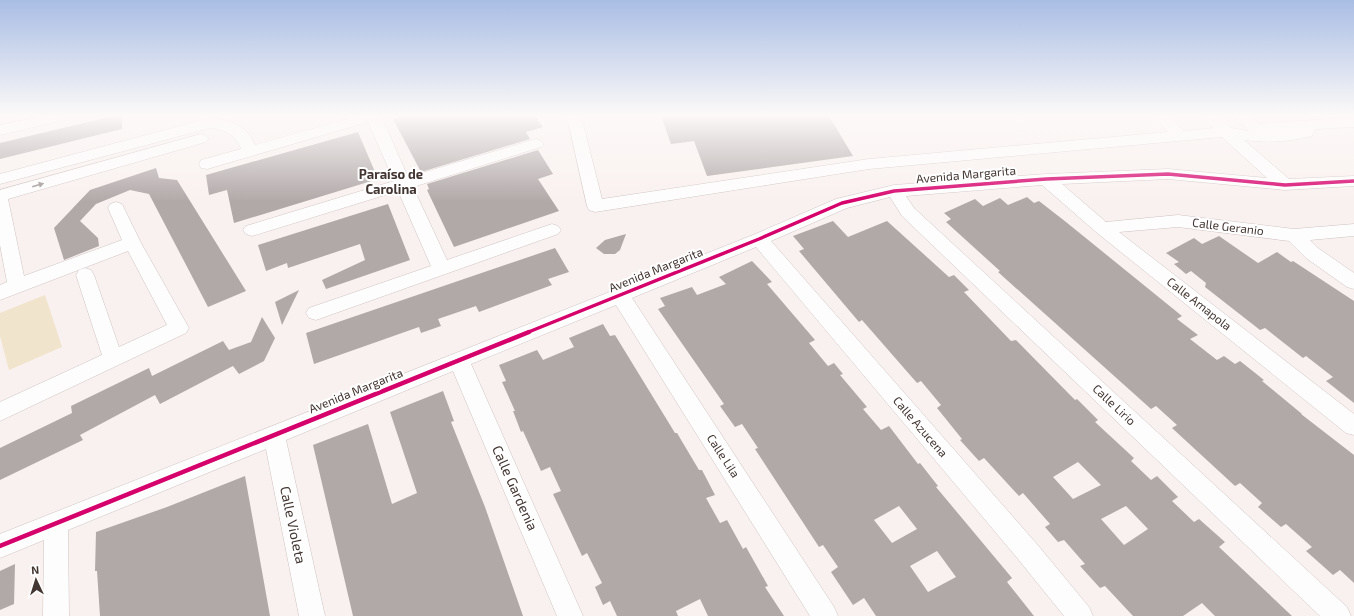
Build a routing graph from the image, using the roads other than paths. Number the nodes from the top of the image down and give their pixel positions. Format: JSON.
{"nodes":[{"id":1,"x":128,"y":145,"type":"edge"},
{"id":2,"x":182,"y":145,"type":"edge"},
{"id":3,"x":247,"y":145,"type":"edge"},
{"id":4,"x":272,"y":145,"type":"edge"},
{"id":5,"x":386,"y":145,"type":"edge"},
{"id":6,"x":534,"y":145,"type":"edge"},
{"id":7,"x":581,"y":145,"type":"edge"},
{"id":8,"x":1083,"y":145,"type":"edge"},
{"id":9,"x":1239,"y":145,"type":"edge"},
{"id":10,"x":250,"y":151,"type":"junction"},
{"id":11,"x":207,"y":164,"type":"dead end"},
{"id":12,"x":0,"y":179,"type":"edge"},
{"id":13,"x":1046,"y":179,"type":"junction"},
{"id":14,"x":1354,"y":181,"type":"edge"},
{"id":15,"x":1285,"y":185,"type":"junction"},
{"id":16,"x":404,"y":186,"type":"junction"},
{"id":17,"x":894,"y":191,"type":"junction"},
{"id":18,"x":0,"y":196,"type":"edge"},
{"id":19,"x":0,"y":200,"type":"edge"},
{"id":20,"x":116,"y":208,"type":"dead end"},
{"id":21,"x":1102,"y":228,"type":"junction"},
{"id":22,"x":252,"y":230,"type":"dead end"},
{"id":23,"x":552,"y":230,"type":"dead end"},
{"id":24,"x":1354,"y":230,"type":"edge"},
{"id":25,"x":1294,"y":235,"type":"junction"},
{"id":26,"x":759,"y":239,"type":"junction"},
{"id":27,"x":132,"y":243,"type":"junction"},
{"id":28,"x":442,"y":270,"type":"junction"},
{"id":29,"x":85,"y":275,"type":"dead end"},
{"id":30,"x":1354,"y":282,"type":"edge"},
{"id":31,"x":17,"y":286,"type":"junction"},
{"id":32,"x":0,"y":293,"type":"edge"},
{"id":33,"x":620,"y":295,"type":"junction"},
{"id":34,"x":316,"y":313,"type":"dead end"},
{"id":35,"x":113,"y":358,"type":"junction"},
{"id":36,"x":459,"y":361,"type":"junction"},
{"id":37,"x":0,"y":412,"type":"edge"},
{"id":38,"x":1354,"y":426,"type":"edge"},
{"id":39,"x":274,"y":435,"type":"junction"},
{"id":40,"x":56,"y":525,"type":"junction"},
{"id":41,"x":0,"y":546,"type":"edge"},
{"id":42,"x":56,"y":616,"type":"edge"},
{"id":43,"x":312,"y":616,"type":"edge"},
{"id":44,"x":570,"y":616,"type":"edge"},
{"id":45,"x":825,"y":616,"type":"edge"},
{"id":46,"x":1080,"y":616,"type":"edge"},
{"id":47,"x":1338,"y":616,"type":"edge"}],
"edges":[{"from":1,"to":12,"type":"street"},
{"from":18,"to":2,"type":"street","one_way":true},
{"from":3,"to":10,"type":"street"},
{"from":4,"to":10,"type":"street"},
{"from":5,"to":16,"type":"street"},
{"from":6,"to":16,"type":"street"},
{"from":7,"to":8,"type":"street"},
{"from":9,"to":15,"type":"street"},
{"from":10,"to":11,"type":"street"},
{"from":13,"to":15,"type":"street","name":"Avenida Margarita"},
{"from":13,"to":17,"type":"street","name":"Avenida Margarita"},
{"from":13,"to":21,"type":"street","name":"Calle Amapola"},
{"from":14,"to":15,"type":"street","name":"Avenida Margarita"},
{"from":16,"to":22,"type":"street"},
{"from":16,"to":28,"type":"street"},
{"from":17,"to":26,"type":"street","name":"Avenida Margarita"},
{"from":17,"to":47,"type":"street","name":"Calle Lirio"},
{"from":19,"to":31,"type":"street"},
{"from":20,"to":27,"type":"street"},
{"from":21,"to":25,"type":"street","name":"Calle Geranio"},
{"from":21,"to":38,"type":"street","name":"Calle Amapola"},
{"from":23,"to":28,"type":"street"},
{"from":24,"to":25,"type":"street","name":"Calle Geranio"},
{"from":25,"to":30,"type":"street"},
{"from":26,"to":33,"type":"street","name":"Avenida Margarita"},
{"from":26,"to":46,"type":"street","name":"Calle Azucena"},
{"from":27,"to":31,"type":"street"},
{"from":27,"to":35,"type":"street"},
{"from":28,"to":34,"type":"street"},
{"from":29,"to":35,"type":"street"},
{"from":31,"to":32,"type":"street"},
{"from":33,"to":36,"type":"street","name":"Avenida Margarita"},
{"from":33,"to":45,"type":"street","name":"Calle Lila"},
{"from":35,"to":37,"type":"street"},
{"from":36,"to":39,"type":"street","name":"Avenida Margarita"},
{"from":36,"to":44,"type":"street","name":"Calle Gardenia"},
{"from":39,"to":40,"type":"street","name":"Avenida Margarita"},
{"from":39,"to":43,"type":"street","name":"Calle Violeta"},
{"from":40,"to":41,"type":"street","name":"Avenida Margarita"},
{"from":40,"to":42,"type":"street"}]}
